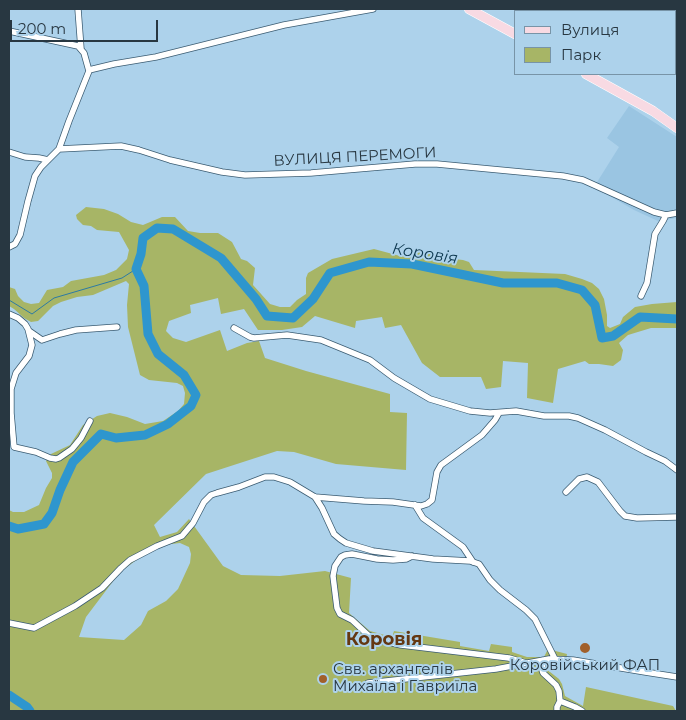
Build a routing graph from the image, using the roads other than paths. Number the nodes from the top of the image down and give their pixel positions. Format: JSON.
{"nodes":[{"id":1,"x":78,"y":9,"type":"edge"},
{"id":2,"x":373,"y":9,"type":"edge"},
{"id":3,"x":469,"y":9,"type":"edge"},
{"id":4,"x":9,"y":31,"type":"edge"},
{"id":5,"x":514,"y":33,"type":"edge"},
{"id":6,"x":82,"y":50,"type":"junction"},
{"id":7,"x":89,"y":70,"type":"junction"},
{"id":8,"x":588,"y":75,"type":"edge"},
{"id":9,"x":677,"y":128,"type":"edge"},
{"id":10,"x":59,"y":149,"type":"junction"},
{"id":11,"x":9,"y":152,"type":"edge"},
{"id":12,"x":48,"y":160,"type":"junction"},
{"id":13,"x":677,"y":213,"type":"edge"},
{"id":14,"x":666,"y":215,"type":"junction"},
{"id":15,"x":10,"y":246,"type":"edge"},
{"id":16,"x":641,"y":296,"type":"dead end"},
{"id":17,"x":9,"y":314,"type":"edge"},
{"id":18,"x":117,"y":327,"type":"dead end"},
{"id":19,"x":234,"y":328,"type":"dead end"},
{"id":20,"x":29,"y":331,"type":"junction"},
{"id":21,"x":499,"y":413,"type":"junction"},
{"id":22,"x":90,"y":421,"type":"dead end"},
{"id":23,"x":677,"y":470,"type":"edge"},
{"id":24,"x":566,"y":492,"type":"dead end"},
{"id":25,"x":315,"y":496,"type":"junction"},
{"id":26,"x":415,"y":505,"type":"junction"},
{"id":27,"x":677,"y":517,"type":"edge"},
{"id":28,"x":412,"y":556,"type":"junction"},
{"id":29,"x":473,"y":562,"type":"junction"},
{"id":30,"x":9,"y":623,"type":"edge"},
{"id":31,"x":555,"y":659,"type":"junction"},
{"id":32,"x":544,"y":660,"type":"junction"},
{"id":33,"x":526,"y":663,"type":"junction"},
{"id":34,"x":677,"y":677,"type":"edge"},
{"id":35,"x":368,"y":683,"type":"dead end"},
{"id":36,"x":560,"y":701,"type":"junction"},
{"id":37,"x":557,"y":711,"type":"edge"},
{"id":38,"x":582,"y":711,"type":"edge"}],
"edges":[{"from":1,"to":6,"type":"street"},
{"from":2,"to":7,"type":"street"},
{"from":3,"to":5,"type":"main road"},
{"from":4,"to":6,"type":"street"},
{"from":6,"to":7,"type":"street"},
{"from":7,"to":10,"type":"street"},
{"from":8,"to":9,"type":"main road"},
{"from":10,"to":12,"type":"street"},
{"from":10,"to":14,"type":"street","name":"ВУЛИЦЯ ПЕРЕМОГИ"},
{"from":11,"to":12,"type":"street"},
{"from":12,"to":15,"type":"street"},
{"from":13,"to":14,"type":"street","name":"ВУЛИЦЯ ПЕРЕМОГИ"},
{"from":14,"to":16,"type":"street"},
{"from":17,"to":20,"type":"street"},
{"from":18,"to":20,"type":"street"},
{"from":19,"to":21,"type":"street"},
{"from":20,"to":22,"type":"street"},
{"from":21,"to":23,"type":"street"},
{"from":21,"to":26,"type":"street"},
{"from":24,"to":27,"type":"street"},
{"from":25,"to":26,"type":"street"},
{"from":25,"to":28,"type":"street"},
{"from":25,"to":30,"type":"street"},
{"from":26,"to":29,"type":"street"},
{"from":28,"to":29,"type":"street"},
{"from":28,"to":33,"type":"street"},
{"from":29,"to":31,"type":"street"},
{"from":31,"to":32,"type":"street"},
{"from":31,"to":34,"type":"street"},
{"from":32,"to":33,"type":"street"},
{"from":32,"to":36,"type":"street"},
{"from":33,"to":35,"type":"street"},
{"from":36,"to":37,"type":"street"},
{"from":36,"to":38,"type":"street"}]}
